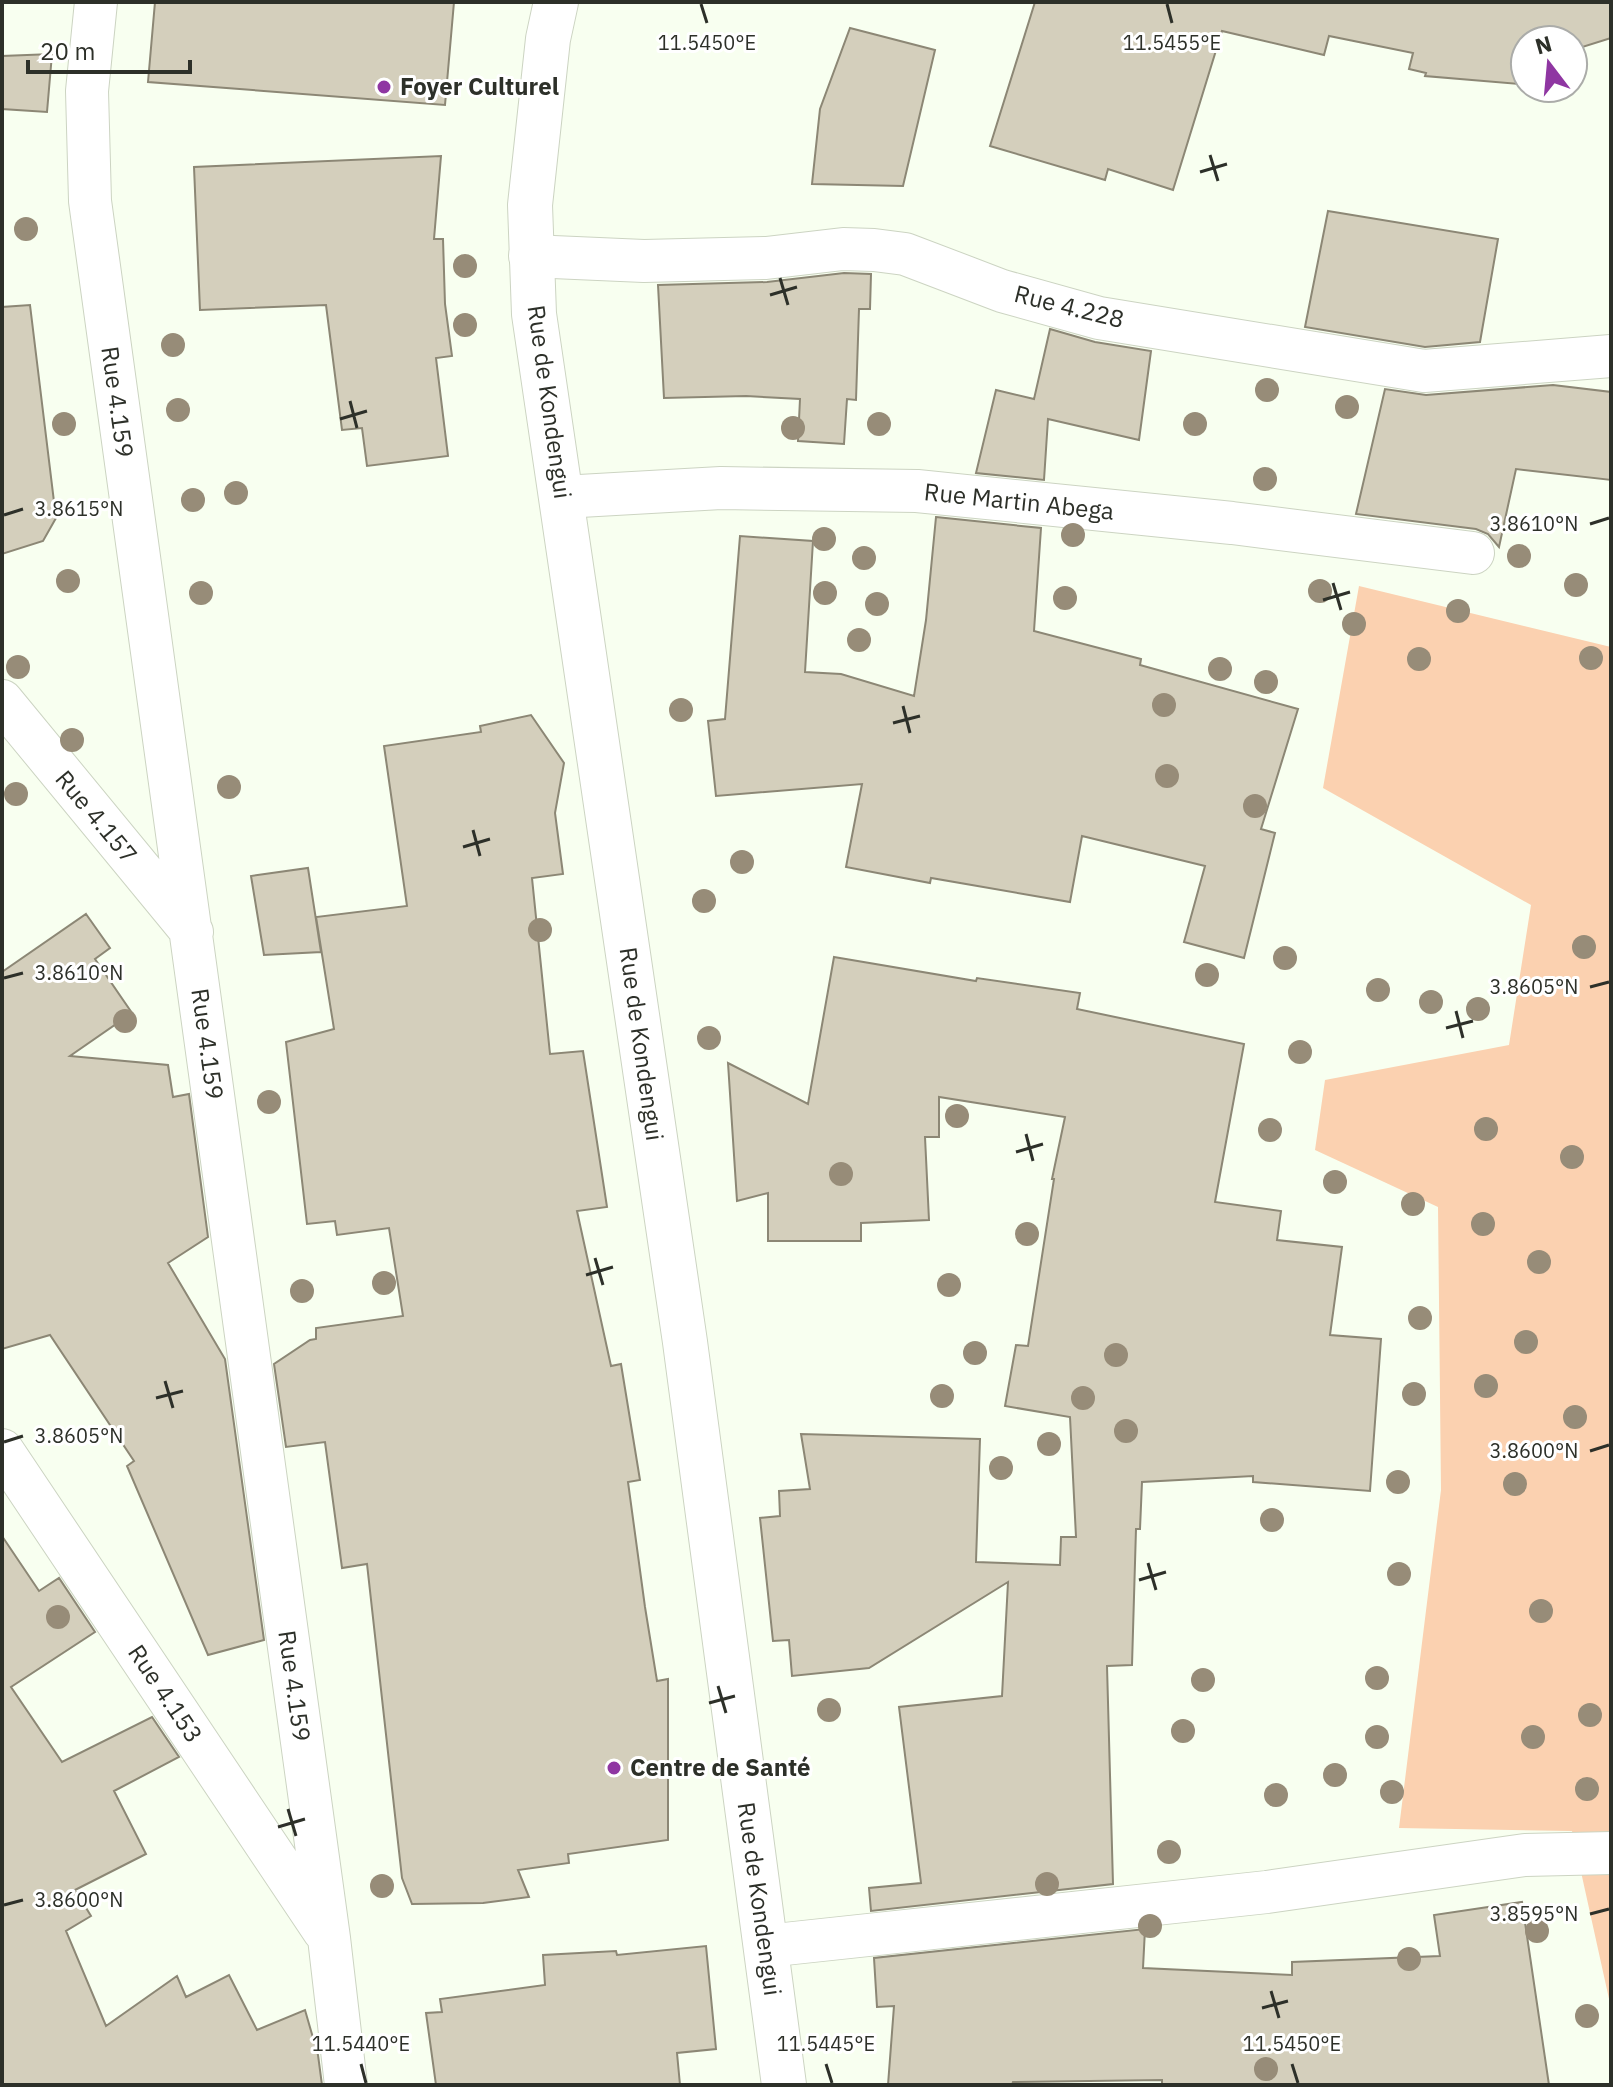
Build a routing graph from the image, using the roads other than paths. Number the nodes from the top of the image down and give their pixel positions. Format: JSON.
{"nodes":[{"id":1,"x":96,"y":2,"type":"edge"},
{"id":2,"x":556,"y":2,"type":"edge"},
{"id":3,"x":530,"y":256,"type":"junction"},
{"id":4,"x":1611,"y":356,"type":"edge"},
{"id":5,"x":562,"y":497,"type":"junction"},
{"id":6,"x":1473,"y":553,"type":"dead end"},
{"id":7,"x":2,"y":701,"type":"edge"},
{"id":8,"x":192,"y":932,"type":"junction"},
{"id":9,"x":2,"y":1450,"type":"edge"},
{"id":10,"x":1611,"y":1853,"type":"edge"},
{"id":11,"x":329,"y":1938,"type":"junction"},
{"id":12,"x":766,"y":1946,"type":"junction"},
{"id":13,"x":346,"y":2085,"type":"edge"},
{"id":14,"x":784,"y":2085,"type":"edge"}],
"edges":[{"from":1,"to":8,"type":"street","name":"Rue 4.159"},
{"from":2,"to":3,"type":"main road","name":"Rue de Kondengui"},
{"from":3,"to":4,"type":"street","name":"Rue 4.228"},
{"from":3,"to":5,"type":"main road","name":"Rue de Kondengui"},
{"from":5,"to":6,"type":"street","name":"Rue Martin Abega"},
{"from":5,"to":12,"type":"main road","name":"Rue de Kondengui"},
{"from":7,"to":8,"type":"street","name":"Rue 4.157"},
{"from":8,"to":11,"type":"street","name":"Rue 4.159"},
{"from":9,"to":11,"type":"street","name":"Rue 4.153"},
{"from":10,"to":12,"type":"street"},
{"from":11,"to":13,"type":"street","name":"Rue 4.159"},
{"from":12,"to":14,"type":"main road","name":"Rue de Kondengui"}]}
